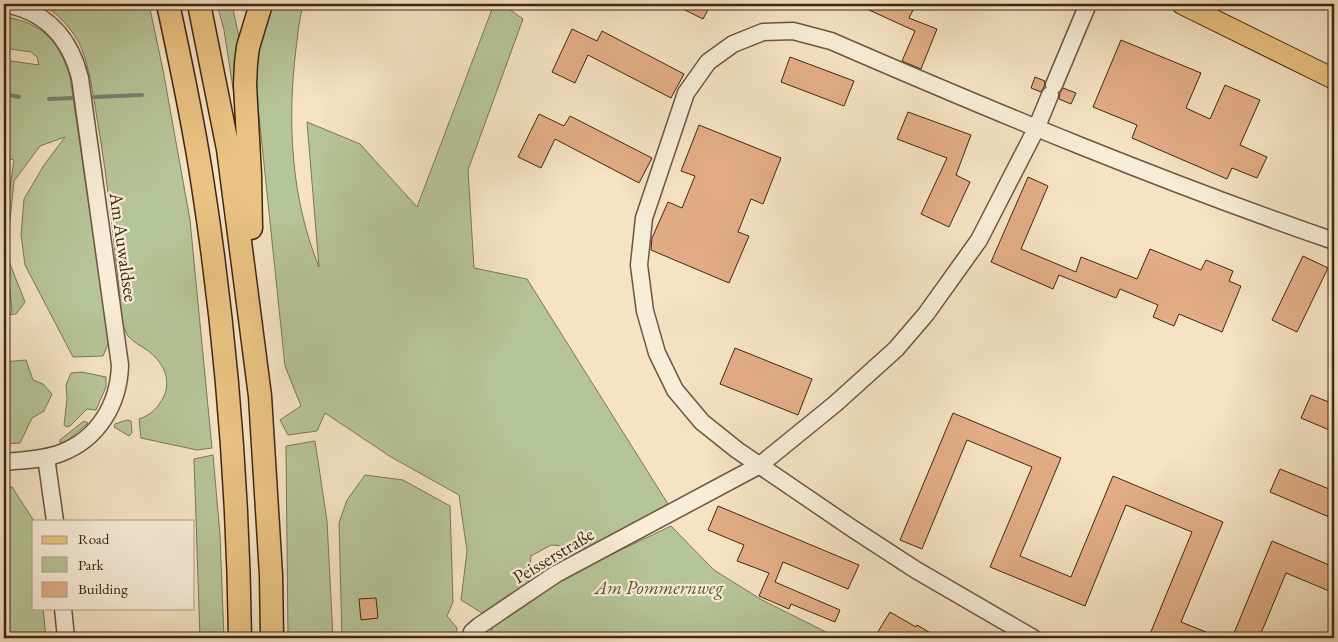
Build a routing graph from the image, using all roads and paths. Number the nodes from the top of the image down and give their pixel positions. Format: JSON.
{"nodes":[{"id":1,"x":4,"y":4,"type":"edge"},
{"id":2,"x":162,"y":4,"type":"edge"},
{"id":3,"x":168,"y":4,"type":"edge"},
{"id":4,"x":199,"y":4,"type":"edge"},
{"id":5,"x":261,"y":4,"type":"edge"},
{"id":6,"x":1088,"y":4,"type":"edge"},
{"id":7,"x":1182,"y":4,"type":"edge"},
{"id":8,"x":177,"y":44,"type":"junction"},
{"id":9,"x":1334,"y":79,"type":"edge"},
{"id":10,"x":1036,"y":129,"type":"junction"},
{"id":11,"x":1334,"y":241,"type":"edge"},
{"id":12,"x":252,"y":331,"type":"junction"},
{"id":13,"x":46,"y":457,"type":"junction"},
{"id":14,"x":4,"y":462,"type":"edge"},
{"id":15,"x":760,"y":465,"type":"junction"},
{"id":16,"x":54,"y":520,"type":"edge"},
{"id":17,"x":63,"y":610,"type":"edge"},
{"id":18,"x":66,"y":638,"type":"edge"},
{"id":19,"x":240,"y":638,"type":"edge"},
{"id":20,"x":272,"y":638,"type":"edge"},
{"id":21,"x":470,"y":638,"type":"edge"},
{"id":22,"x":1033,"y":638,"type":"edge"}],
"edges":[{"from":1,"to":13,"type":"street","name":"Am Auwaldsee"},
{"from":2,"to":8,"type":"highway"},
{"from":3,"to":8,"type":"highway"},
{"from":4,"to":12,"type":"highway"},
{"from":5,"to":12,"type":"highway"},
{"from":6,"to":10,"type":"street","name":"Peisserstraße"},
{"from":7,"to":9,"type":"main road"},
{"from":8,"to":19,"type":"highway"},
{"from":10,"to":11,"type":"street"},
{"from":10,"to":15,"type":"street","name":"Peisserstraße"},
{"from":10,"to":15,"type":"street"},
{"from":12,"to":20,"type":"highway"},
{"from":13,"to":14,"type":"street","name":"Am Auwaldsee"},
{"from":13,"to":16,"type":"street"},
{"from":15,"to":21,"type":"street","name":"Peisserstraße"},
{"from":15,"to":22,"type":"street"},
{"from":17,"to":18,"type":"street"}]}
